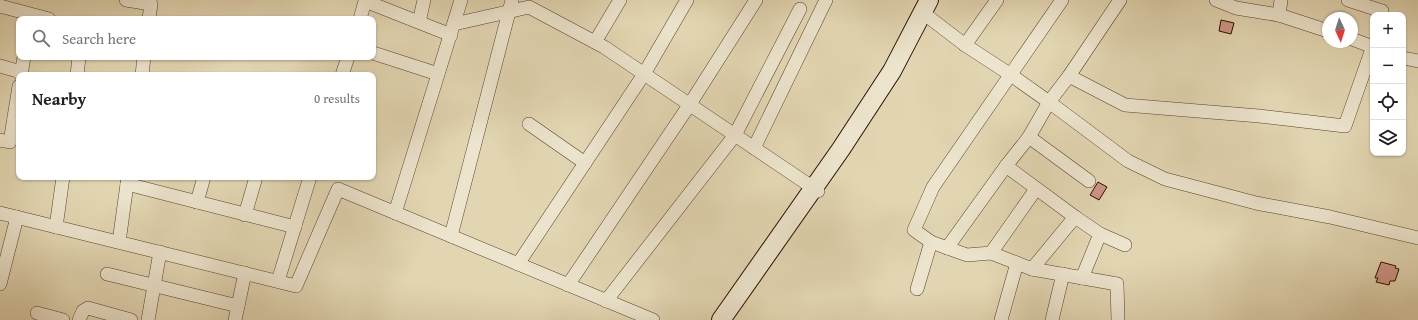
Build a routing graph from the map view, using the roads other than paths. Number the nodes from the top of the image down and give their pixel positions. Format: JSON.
{"nodes":[{"id":1,"x":126,"y":0,"type":"edge"},
{"id":2,"x":424,"y":0,"type":"edge"},
{"id":3,"x":461,"y":0,"type":"edge"},
{"id":4,"x":620,"y":0,"type":"edge"},
{"id":5,"x":688,"y":0,"type":"edge"},
{"id":6,"x":756,"y":0,"type":"edge"},
{"id":7,"x":826,"y":0,"type":"edge"},
{"id":8,"x":997,"y":0,"type":"edge"},
{"id":9,"x":1062,"y":0,"type":"edge"},
{"id":10,"x":1120,"y":0,"type":"edge"},
{"id":11,"x":1216,"y":0,"type":"edge"},
{"id":12,"x":1281,"y":0,"type":"edge"},
{"id":13,"x":1348,"y":0,"type":"edge"},
{"id":14,"x":381,"y":4,"type":"edge"},
{"id":15,"x":0,"y":6,"type":"edge"},
{"id":16,"x":510,"y":6,"type":"edge"},
{"id":17,"x":926,"y":6,"type":"edge"},
{"id":18,"x":800,"y":9,"type":"dead end"},
{"id":19,"x":1383,"y":9,"type":"edge"},
{"id":20,"x":27,"y":16,"type":"edge"},
{"id":21,"x":149,"y":16,"type":"edge"},
{"id":22,"x":361,"y":16,"type":"edge"},
{"id":23,"x":1279,"y":16,"type":"junction"},
{"id":24,"x":419,"y":22,"type":"junction"},
{"id":25,"x":453,"y":29,"type":"junction"},
{"id":26,"x":1322,"y":29,"type":"edge"},
{"id":27,"x":1358,"y":41,"type":"edge"},
{"id":28,"x":595,"y":42,"type":"junction"},
{"id":29,"x":965,"y":45,"type":"junction"},
{"id":30,"x":1370,"y":45,"type":"edge"},
{"id":31,"x":1372,"y":48,"type":"edge"},
{"id":32,"x":376,"y":54,"type":"edge"},
{"id":33,"x":1406,"y":59,"type":"edge"},
{"id":34,"x":23,"y":60,"type":"edge"},
{"id":35,"x":79,"y":60,"type":"edge"},
{"id":36,"x":144,"y":60,"type":"edge"},
{"id":37,"x":347,"y":60,"type":"edge"},
{"id":38,"x":1418,"y":61,"type":"edge"},
{"id":39,"x":0,"y":66,"type":"edge"},
{"id":40,"x":18,"y":72,"type":"edge"},
{"id":41,"x":21,"y":72,"type":"edge"},
{"id":42,"x":77,"y":72,"type":"edge"},
{"id":43,"x":142,"y":72,"type":"edge"},
{"id":44,"x":343,"y":72,"type":"edge"},
{"id":45,"x":438,"y":74,"type":"junction"},
{"id":46,"x":644,"y":74,"type":"junction"},
{"id":47,"x":1011,"y":75,"type":"junction"},
{"id":48,"x":1069,"y":76,"type":"junction"},
{"id":49,"x":1049,"y":102,"type":"junction"},
{"id":50,"x":690,"y":104,"type":"junction"},
{"id":51,"x":16,"y":105,"type":"edge"},
{"id":52,"x":529,"y":124,"type":"dead end"},
{"id":53,"x":735,"y":135,"type":"junction"},
{"id":54,"x":1030,"y":137,"type":"junction"},
{"id":55,"x":0,"y":140,"type":"edge"},
{"id":56,"x":754,"y":148,"type":"junction"},
{"id":57,"x":585,"y":163,"type":"junction"},
{"id":58,"x":1006,"y":166,"type":"junction"},
{"id":59,"x":63,"y":180,"type":"edge"},
{"id":60,"x":203,"y":180,"type":"edge"},
{"id":61,"x":255,"y":180,"type":"edge"},
{"id":62,"x":309,"y":180,"type":"edge"},
{"id":63,"x":127,"y":181,"type":"edge"},
{"id":64,"x":1089,"y":181,"type":"dead end"},
{"id":65,"x":1036,"y":189,"type":"junction"},
{"id":66,"x":815,"y":190,"type":"junction"},
{"id":67,"x":197,"y":202,"type":"junction"},
{"id":68,"x":0,"y":213,"type":"edge"},
{"id":69,"x":395,"y":213,"type":"junction"},
{"id":70,"x":245,"y":215,"type":"junction"},
{"id":71,"x":17,"y":217,"type":"junction"},
{"id":72,"x":1075,"y":217,"type":"junction"},
{"id":73,"x":56,"y":227,"type":"junction"},
{"id":74,"x":295,"y":227,"type":"junction"},
{"id":75,"x":1100,"y":234,"type":"junction"},
{"id":76,"x":451,"y":236,"type":"junction"},
{"id":77,"x":1418,"y":238,"type":"edge"},
{"id":78,"x":119,"y":242,"type":"junction"},
{"id":79,"x":931,"y":242,"type":"junction"},
{"id":80,"x":1125,"y":245,"type":"dead end"},
{"id":81,"x":947,"y":248,"type":"junction"},
{"id":82,"x":160,"y":252,"type":"junction"},
{"id":83,"x":991,"y":253,"type":"junction"},
{"id":84,"x":1017,"y":263,"type":"junction"},
{"id":85,"x":518,"y":264,"type":"junction"},
{"id":86,"x":1032,"y":269,"type":"junction"},
{"id":87,"x":245,"y":273,"type":"junction"},
{"id":88,"x":107,"y":274,"type":"dead end"},
{"id":89,"x":1063,"y":274,"type":"junction"},
{"id":90,"x":1082,"y":278,"type":"junction"},
{"id":91,"x":278,"y":281,"type":"junction"},
{"id":92,"x":0,"y":284,"type":"edge"},
{"id":93,"x":568,"y":285,"type":"junction"},
{"id":94,"x":154,"y":286,"type":"junction"},
{"id":95,"x":916,"y":289,"type":"dead end"},
{"id":96,"x":606,"y":301,"type":"junction"},
{"id":97,"x":238,"y":306,"type":"junction"},
{"id":98,"x":37,"y":313,"type":"dead end"},
{"id":99,"x":63,"y":320,"type":"edge"},
{"id":100,"x":78,"y":320,"type":"edge"},
{"id":101,"x":131,"y":320,"type":"edge"},
{"id":102,"x":148,"y":320,"type":"edge"},
{"id":103,"x":235,"y":320,"type":"edge"},
{"id":104,"x":653,"y":320,"type":"edge"},
{"id":105,"x":721,"y":320,"type":"edge"},
{"id":106,"x":1001,"y":320,"type":"edge"},
{"id":107,"x":1052,"y":320,"type":"edge"},
{"id":108,"x":1118,"y":320,"type":"edge"}],
"edges":[{"from":1,"to":21,"type":"street"},
{"from":2,"to":24,"type":"street"},
{"from":3,"to":25,"type":"street"},
{"from":4,"to":28,"type":"street"},
{"from":5,"to":46,"type":"street"},
{"from":6,"to":50,"type":"street"},
{"from":7,"to":56,"type":"street"},
{"from":8,"to":29,"type":"street"},
{"from":9,"to":47,"type":"street"},
{"from":10,"to":48,"type":"street"},
{"from":11,"to":23,"type":"street"},
{"from":12,"to":23,"type":"street"},
{"from":13,"to":19,"type":"street"},
{"from":14,"to":22,"type":"street"},
{"from":14,"to":24,"type":"street"},
{"from":15,"to":20,"type":"street"},
{"from":16,"to":25,"type":"street"},
{"from":16,"to":28,"type":"street"},
{"from":16,"to":76,"type":"street"},
{"from":17,"to":29,"type":"street"},
{"from":17,"to":66,"type":"street"},
{"from":18,"to":53,"type":"street"},
{"from":23,"to":26,"type":"street"},
{"from":24,"to":25,"type":"street"},
{"from":25,"to":45,"type":"street"},
{"from":27,"to":30,"type":"street"},
{"from":28,"to":46,"type":"street"},
{"from":29,"to":47,"type":"street"},
{"from":31,"to":48,"type":"street"},
{"from":32,"to":45,"type":"street"},
{"from":33,"to":38,"type":"street"},
{"from":34,"to":41,"type":"street"},
{"from":35,"to":42,"type":"street"},
{"from":36,"to":43,"type":"street"},
{"from":37,"to":44,"type":"street"},
{"from":39,"to":40,"type":"street"},
{"from":45,"to":69,"type":"street"},
{"from":46,"to":50,"type":"street"},
{"from":46,"to":57,"type":"street"},
{"from":47,"to":49,"type":"street"},
{"from":47,"to":79,"type":"street"},
{"from":48,"to":49,"type":"street"},
{"from":49,"to":54,"type":"street"},
{"from":49,"to":77,"type":"street"},
{"from":50,"to":53,"type":"street"},
{"from":50,"to":93,"type":"street"},
{"from":51,"to":55,"type":"street"},
{"from":52,"to":57,"type":"street"},
{"from":53,"to":56,"type":"street"},
{"from":53,"to":96,"type":"street"},
{"from":54,"to":58,"type":"street"},
{"from":54,"to":64,"type":"street"},
{"from":56,"to":66,"type":"street"},
{"from":57,"to":85,"type":"street"},
{"from":58,"to":65,"type":"street"},
{"from":58,"to":81,"type":"street"},
{"from":59,"to":73,"type":"street"},
{"from":60,"to":67,"type":"street"},
{"from":61,"to":70,"type":"street"},
{"from":62,"to":74,"type":"street"},
{"from":63,"to":67,"type":"street"},
{"from":63,"to":78,"type":"street"},
{"from":65,"to":72,"type":"street"},
{"from":65,"to":83,"type":"street"},
{"from":66,"to":105,"type":"street"},
{"from":67,"to":70,"type":"street"},
{"from":68,"to":71,"type":"street"},
{"from":69,"to":76,"type":"street"},
{"from":69,"to":91,"type":"street"},
{"from":70,"to":74,"type":"street"},
{"from":71,"to":73,"type":"street"},
{"from":71,"to":92,"type":"street"},
{"from":72,"to":75,"type":"street"},
{"from":72,"to":86,"type":"street"},
{"from":73,"to":78,"type":"street"},
{"from":74,"to":91,"type":"street"},
{"from":75,"to":80,"type":"street"},
{"from":75,"to":90,"type":"street"},
{"from":76,"to":85,"type":"street"},
{"from":78,"to":82,"type":"street"},
{"from":79,"to":81,"type":"street"},
{"from":79,"to":95,"type":"street"},
{"from":81,"to":83,"type":"street"},
{"from":82,"to":87,"type":"street"},
{"from":82,"to":94,"type":"street"},
{"from":83,"to":84,"type":"street"},
{"from":84,"to":86,"type":"street"},
{"from":84,"to":106,"type":"street"},
{"from":85,"to":93,"type":"street"},
{"from":86,"to":89,"type":"street"},
{"from":87,"to":91,"type":"street"},
{"from":87,"to":97,"type":"street"},
{"from":88,"to":94,"type":"street"},
{"from":89,"to":90,"type":"street"},
{"from":89,"to":107,"type":"street"},
{"from":90,"to":108,"type":"street"},
{"from":93,"to":96,"type":"street"},
{"from":94,"to":97,"type":"street"},
{"from":94,"to":102,"type":"street"},
{"from":96,"to":104,"type":"street"},
{"from":97,"to":103,"type":"street"},
{"from":98,"to":99,"type":"street"},
{"from":100,"to":101,"type":"street"}]}
